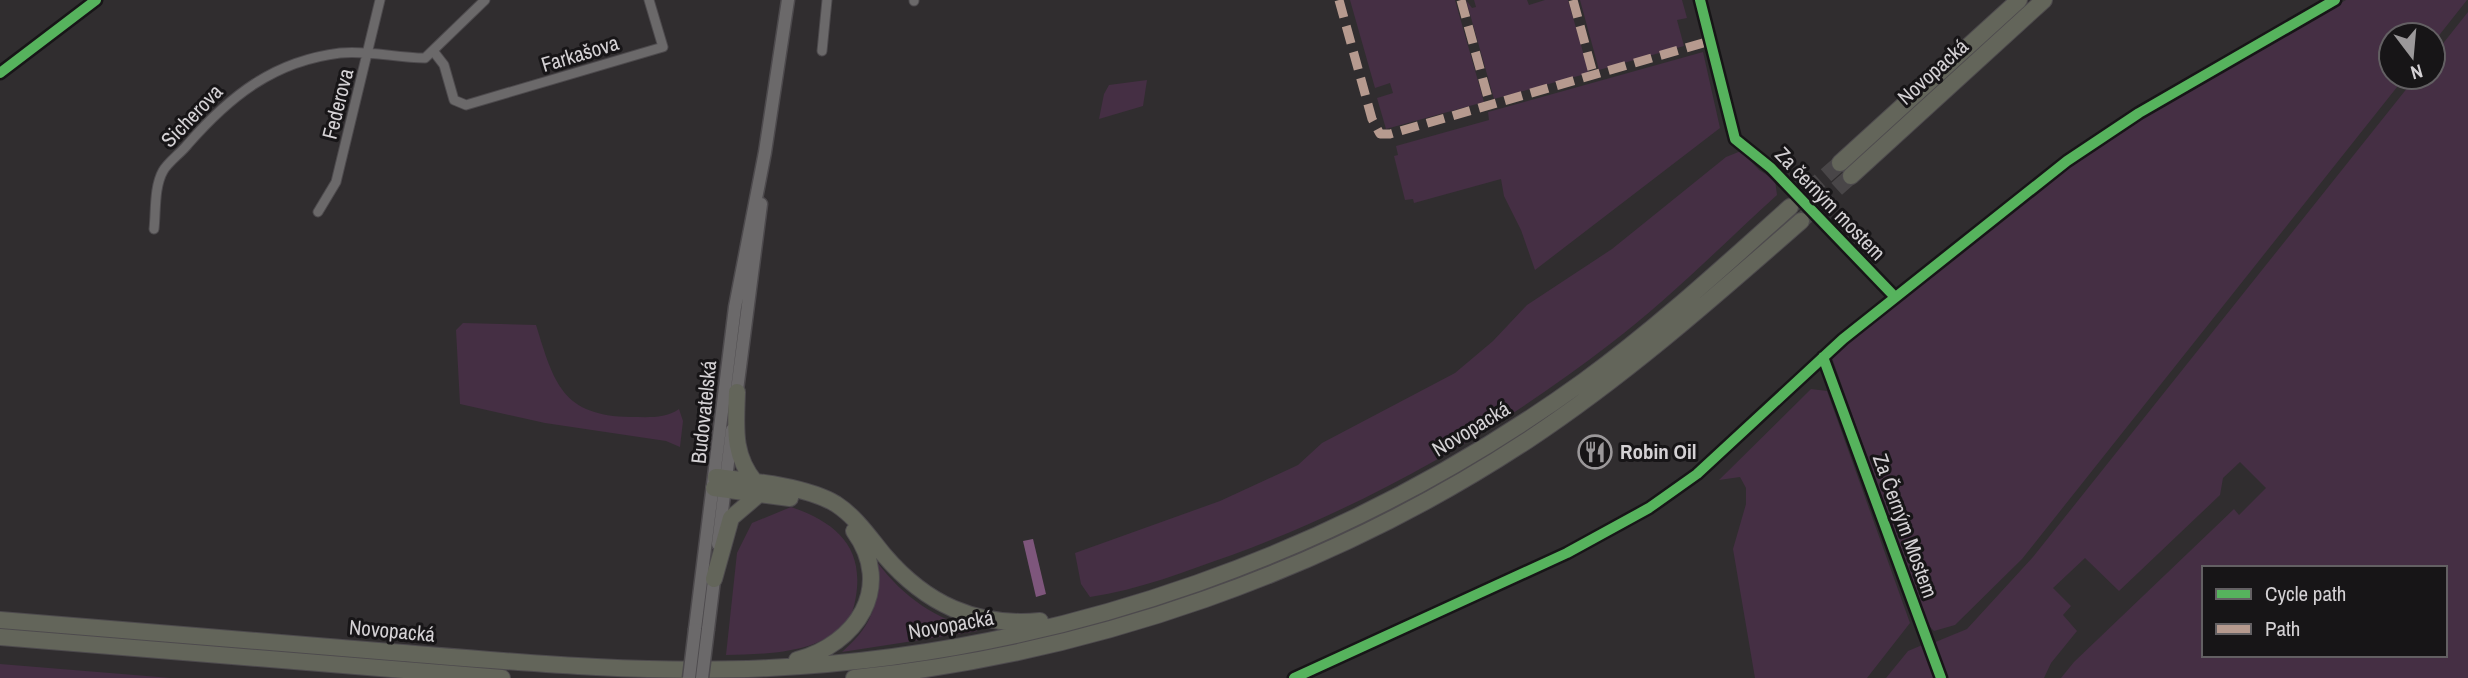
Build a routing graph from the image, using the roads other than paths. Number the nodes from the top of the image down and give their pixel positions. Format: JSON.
{"nodes":[{"id":1,"x":380,"y":0,"type":"edge"},
{"id":2,"x":485,"y":0,"type":"edge"},
{"id":3,"x":649,"y":0,"type":"edge"},
{"id":4,"x":788,"y":0,"type":"edge"},
{"id":5,"x":827,"y":0,"type":"edge"},
{"id":6,"x":1700,"y":0,"type":"edge"},
{"id":7,"x":2019,"y":0,"type":"edge"},
{"id":8,"x":2044,"y":0,"type":"edge"},
{"id":9,"x":822,"y":51,"type":"dead end"},
{"id":10,"x":368,"y":52,"type":"junction"},
{"id":11,"x":434,"y":52,"type":"junction"},
{"id":12,"x":1713,"y":53,"type":"dead end"},
{"id":13,"x":765,"y":152,"type":"junction"},
{"id":14,"x":1790,"y":207,"type":"tunnel mouth"},
{"id":15,"x":318,"y":212,"type":"dead end"},
{"id":16,"x":1801,"y":221,"type":"tunnel mouth"},
{"id":17,"x":154,"y":229,"type":"dead end"},
{"id":18,"x":737,"y":393,"type":"junction"},
{"id":19,"x":720,"y":483,"type":"junction"},
{"id":20,"x":757,"y":489,"type":"junction"},
{"id":21,"x":714,"y":579,"type":"junction"},
{"id":22,"x":1088,"y":617,"type":"junction"},
{"id":23,"x":0,"y":620,"type":"edge"},
{"id":24,"x":701,"y":629,"type":"junction"},
{"id":25,"x":0,"y":637,"type":"edge"},
{"id":26,"x":362,"y":666,"type":"junction"},
{"id":27,"x":764,"y":668,"type":"junction"},
{"id":28,"x":408,"y":678,"type":"edge"},
{"id":29,"x":502,"y":678,"type":"edge"},
{"id":30,"x":690,"y":678,"type":"edge"},
{"id":31,"x":702,"y":678,"type":"edge"},
{"id":32,"x":854,"y":678,"type":"edge"}],
"edges":[{"from":1,"to":10,"type":"street","name":"Federova"},
{"from":2,"to":11,"type":"street"},
{"from":3,"to":11,"type":"street","name":"Farkašova"},
{"from":4,"to":13,"type":"street","name":"Budovatelská"},
{"from":5,"to":9,"type":"street"},
{"from":6,"to":12,"type":"street"},
{"from":7,"to":8,"type":"highway","name":"Novopacká"},
{"from":10,"to":11,"type":"street","name":"Sicherova"},
{"from":10,"to":15,"type":"street","name":"Federova"},
{"from":10,"to":17,"type":"street","name":"Sicherova"},
{"from":13,"to":18,"type":"street","name":"Budovatelská"},
{"from":13,"to":19,"type":"street","name":"Budovatelská"},
{"from":14,"to":22,"type":"highway","name":"Novopacká"},
{"from":16,"to":32,"type":"highway","name":"Novopacká"},
{"from":18,"to":19,"type":"street","name":"Budovatelská"},
{"from":18,"to":20,"type":"highway"},
{"from":19,"to":20,"type":"highway"},
{"from":19,"to":21,"type":"street","name":"Budovatelská"},
{"from":19,"to":24,"type":"street","name":"Budovatelská"},
{"from":20,"to":21,"type":"highway"},
{"from":20,"to":22,"type":"highway"},
{"from":20,"to":27,"type":"highway"},
{"from":21,"to":24,"type":"street","name":"Budovatelská"},
{"from":22,"to":27,"type":"highway","name":"Novopacká"},
{"from":23,"to":27,"type":"highway","name":"Novopacká"},
{"from":24,"to":30,"type":"street","name":"Budovatelská","bridge":true},
{"from":24,"to":31,"type":"street","name":"Budovatelská","bridge":true},
{"from":25,"to":26,"type":"highway","name":"Novopacká"},
{"from":26,"to":28,"type":"highway"},
{"from":26,"to":29,"type":"highway","name":"Novopacká"}]}
